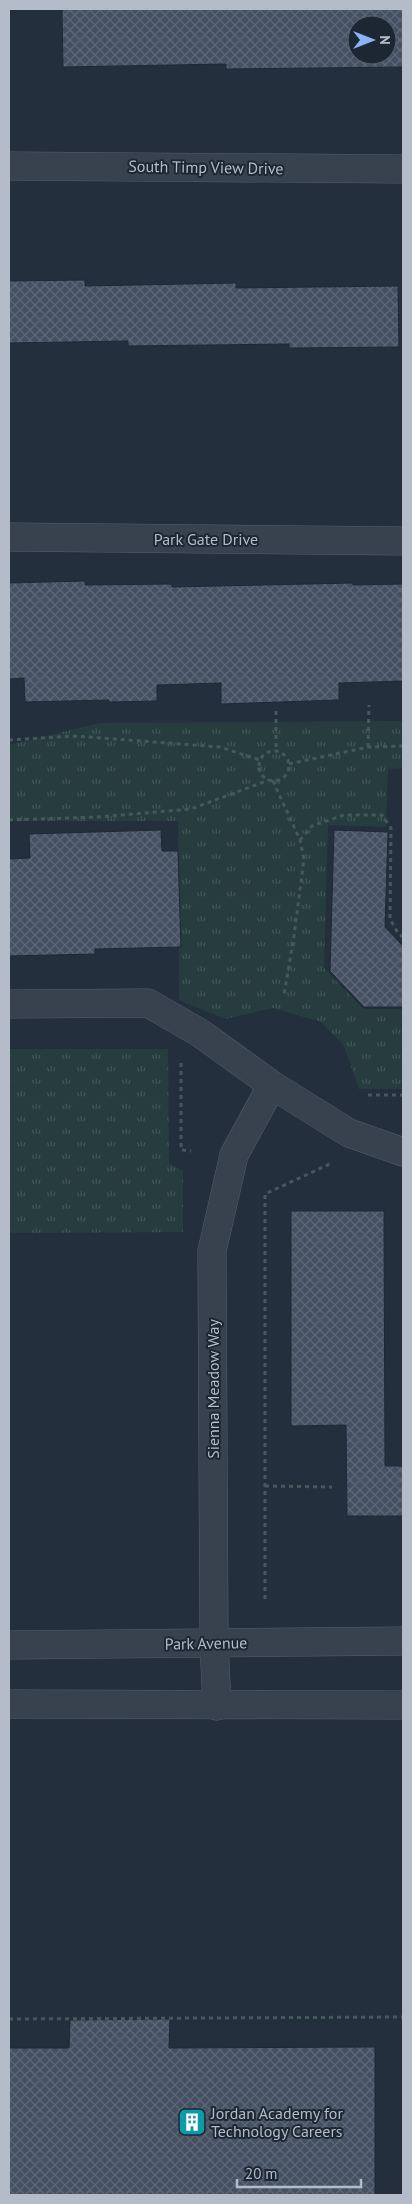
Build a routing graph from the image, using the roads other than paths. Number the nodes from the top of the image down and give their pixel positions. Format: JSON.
{"nodes":[{"id":1,"x":9,"y":166,"type":"edge"},
{"id":2,"x":403,"y":169,"type":"edge"},
{"id":3,"x":9,"y":537,"type":"edge"},
{"id":4,"x":403,"y":541,"type":"edge"},
{"id":5,"x":9,"y":1004,"type":"edge"},
{"id":6,"x":272,"y":1086,"type":"junction"},
{"id":7,"x":403,"y":1152,"type":"edge"},
{"id":8,"x":403,"y":1641,"type":"edge"},
{"id":9,"x":214,"y":1643,"type":"junction"},
{"id":10,"x":9,"y":1645,"type":"edge"},
{"id":11,"x":9,"y":1704,"type":"edge"},
{"id":12,"x":403,"y":1705,"type":"edge"},
{"id":13,"x":217,"y":1706,"type":"junction"}],
"edges":[{"from":1,"to":2,"type":"street","name":"South Timp View Drive"},
{"from":3,"to":4,"type":"street","name":"Park Gate Drive"},
{"from":5,"to":6,"type":"street"},
{"from":6,"to":7,"type":"street"},
{"from":6,"to":9,"type":"street","name":"Sienna Meadow Way"},
{"from":8,"to":9,"type":"street","name":"Park Avenue"},
{"from":9,"to":10,"type":"street","name":"Park Avenue"},
{"from":9,"to":13,"type":"street","name":"Sienna Meadow Way"},
{"from":11,"to":13,"type":"street"},
{"from":12,"to":13,"type":"street"}]}
